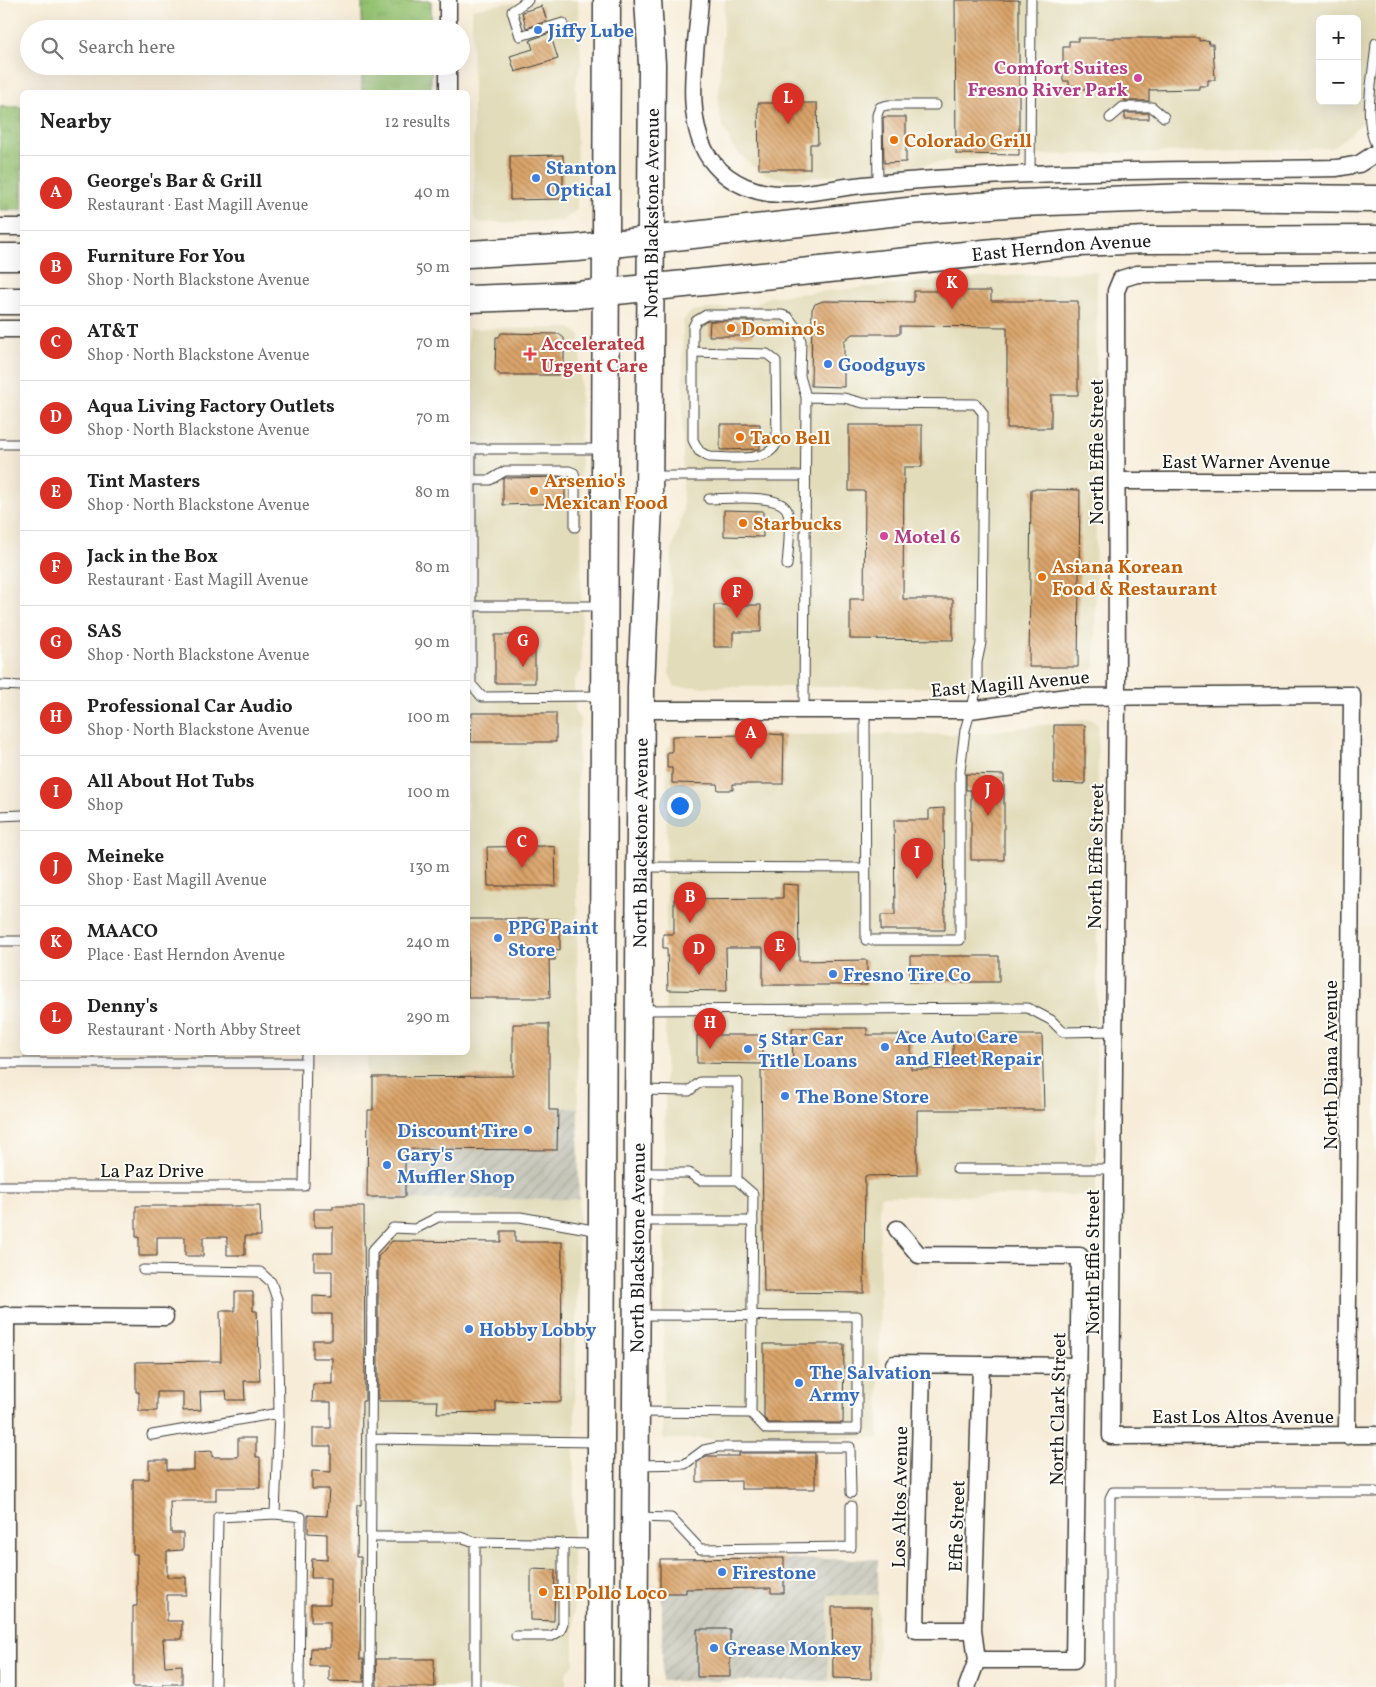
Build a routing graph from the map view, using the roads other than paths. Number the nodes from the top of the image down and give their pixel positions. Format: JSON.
{"nodes":[{"id":1,"x":448,"y":0,"type":"edge"},
{"id":2,"x":528,"y":0,"type":"edge"},
{"id":3,"x":607,"y":0,"type":"edge"},
{"id":4,"x":639,"y":0,"type":"edge"},
{"id":5,"x":648,"y":0,"type":"edge"},
{"id":6,"x":700,"y":0,"type":"edge"},
{"id":7,"x":1031,"y":0,"type":"edge"},
{"id":8,"x":448,"y":20,"type":"edge"},
{"id":9,"x":563,"y":23,"type":"dead end"},
{"id":10,"x":650,"y":36,"type":"junction"},
{"id":11,"x":1376,"y":43,"type":"edge"},
{"id":12,"x":448,"y":75,"type":"edge"},
{"id":13,"x":448,"y":90,"type":"edge"},
{"id":14,"x":936,"y":106,"type":"dead end"},
{"id":15,"x":1110,"y":118,"type":"dead end"},
{"id":16,"x":1164,"y":118,"type":"dead end"},
{"id":17,"x":1376,"y":145,"type":"edge"},
{"id":18,"x":1376,"y":153,"type":"edge"},
{"id":19,"x":1030,"y":176,"type":"junction"},
{"id":20,"x":878,"y":184,"type":"junction"},
{"id":21,"x":1376,"y":199,"type":"edge"},
{"id":22,"x":0,"y":227,"type":"edge"},
{"id":23,"x":20,"y":227,"type":"edge"},
{"id":24,"x":1376,"y":239,"type":"edge"},
{"id":25,"x":630,"y":242,"type":"junction"},
{"id":26,"x":470,"y":254,"type":"edge"},
{"id":27,"x":0,"y":257,"type":"edge"},
{"id":28,"x":20,"y":257,"type":"edge"},
{"id":29,"x":1376,"y":272,"type":"edge"},
{"id":30,"x":629,"y":290,"type":"junction"},
{"id":31,"x":470,"y":299,"type":"edge"},
{"id":32,"x":0,"y":301,"type":"edge"},
{"id":33,"x":20,"y":301,"type":"edge"},
{"id":34,"x":0,"y":329,"type":"edge"},
{"id":35,"x":20,"y":329,"type":"edge"},
{"id":36,"x":693,"y":352,"type":"junction"},
{"id":37,"x":806,"y":397,"type":"junction"},
{"id":38,"x":0,"y":444,"type":"edge"},
{"id":39,"x":20,"y":444,"type":"edge"},
{"id":40,"x":606,"y":449,"type":"junction"},
{"id":41,"x":650,"y":476,"type":"junction"},
{"id":42,"x":805,"y":476,"type":"junction"},
{"id":43,"x":472,"y":480,"type":"junction"},
{"id":44,"x":1376,"y":481,"type":"edge"},
{"id":45,"x":1116,"y":482,"type":"junction"},
{"id":46,"x":709,"y":499,"type":"dead end"},
{"id":47,"x":575,"y":527,"type":"dead end"},
{"id":48,"x":787,"y":565,"type":"dead end"},
{"id":49,"x":471,"y":606,"type":"junction"},
{"id":50,"x":605,"y":606,"type":"junction"},
{"id":51,"x":0,"y":684,"type":"edge"},
{"id":52,"x":20,"y":686,"type":"edge"},
{"id":53,"x":1352,"y":695,"type":"joint"},
{"id":54,"x":605,"y":696,"type":"junction"},
{"id":55,"x":1116,"y":696,"type":"junction"},
{"id":56,"x":641,"y":710,"type":"junction"},
{"id":57,"x":970,"y":710,"type":"junction"},
{"id":58,"x":804,"y":711,"type":"junction"},
{"id":59,"x":865,"y":711,"type":"junction"},
{"id":60,"x":20,"y":815,"type":"edge"},
{"id":61,"x":0,"y":816,"type":"edge"},
{"id":62,"x":640,"y":867,"type":"junction"},
{"id":63,"x":866,"y":868,"type":"junction"},
{"id":64,"x":0,"y":941,"type":"edge"},
{"id":65,"x":20,"y":941,"type":"edge"},
{"id":66,"x":639,"y":1010,"type":"junction"},
{"id":67,"x":1113,"y":1031,"type":"junction"},
{"id":68,"x":306,"y":1055,"type":"edge"},
{"id":69,"x":0,"y":1063,"type":"edge"},
{"id":70,"x":306,"y":1063,"type":"junction"},
{"id":71,"x":639,"y":1090,"type":"junction"},
{"id":72,"x":957,"y":1169,"type":"dead end"},
{"id":73,"x":1112,"y":1169,"type":"junction"},
{"id":74,"x":638,"y":1173,"type":"junction"},
{"id":75,"x":737,"y":1180,"type":"junction"},
{"id":76,"x":0,"y":1186,"type":"edge"},
{"id":77,"x":638,"y":1221,"type":"junction"},
{"id":78,"x":753,"y":1221,"type":"junction"},
{"id":79,"x":897,"y":1229,"type":"dead end"},
{"id":80,"x":602,"y":1231,"type":"junction"},
{"id":81,"x":143,"y":1270,"type":"dead end"},
{"id":82,"x":3,"y":1316,"type":"edge"},
{"id":83,"x":637,"y":1316,"type":"junction"},
{"id":84,"x":752,"y":1316,"type":"junction"},
{"id":85,"x":165,"y":1317,"type":"dead end"},
{"id":86,"x":894,"y":1364,"type":"dead end"},
{"id":87,"x":922,"y":1365,"type":"junction"},
{"id":88,"x":982,"y":1365,"type":"junction"},
{"id":89,"x":1078,"y":1366,"type":"junction"},
{"id":90,"x":637,"y":1412,"type":"junction"},
{"id":91,"x":279,"y":1414,"type":"junction"},
{"id":92,"x":751,"y":1414,"type":"junction"},
{"id":93,"x":152,"y":1434,"type":"dead end"},
{"id":94,"x":1376,"y":1435,"type":"edge"},
{"id":95,"x":1111,"y":1436,"type":"joint"},
{"id":96,"x":1347,"y":1436,"type":"junction"},
{"id":97,"x":371,"y":1439,"type":"junction"},
{"id":98,"x":601,"y":1442,"type":"junction"},
{"id":99,"x":636,"y":1465,"type":"junction"},
{"id":100,"x":1376,"y":1492,"type":"edge"},
{"id":101,"x":851,"y":1493,"type":"dead end"},
{"id":102,"x":851,"y":1506,"type":"dead end"},
{"id":103,"x":275,"y":1514,"type":"junction"},
{"id":104,"x":636,"y":1517,"type":"junction"},
{"id":105,"x":371,"y":1536,"type":"junction"},
{"id":106,"x":475,"y":1542,"type":"junction"},
{"id":107,"x":563,"y":1543,"type":"junction"},
{"id":108,"x":600,"y":1544,"type":"junction"},
{"id":109,"x":973,"y":1630,"type":"junction"},
{"id":110,"x":516,"y":1636,"type":"dead end"},
{"id":111,"x":977,"y":1660,"type":"junction"},
{"id":112,"x":634,"y":1683,"type":"edge"},
{"id":113,"x":6,"y":1687,"type":"edge"},
{"id":114,"x":215,"y":1687,"type":"edge"},
{"id":115,"x":299,"y":1687,"type":"edge"},
{"id":116,"x":370,"y":1687,"type":"edge"},
{"id":117,"x":475,"y":1687,"type":"edge"},
{"id":118,"x":600,"y":1687,"type":"edge"},
{"id":119,"x":967,"y":1687,"type":"edge"},
{"id":120,"x":1110,"y":1687,"type":"edge"}],
"edges":[{"from":1,"to":8,"type":"street"},
{"from":2,"to":9,"type":"lane"},
{"from":3,"to":25,"type":"main road","name":"North Blackstone Avenue"},
{"from":4,"to":10,"type":"main road"},
{"from":5,"to":10,"type":"main road","name":"North Blackstone Avenue"},
{"from":6,"to":20,"type":"street"},
{"from":7,"to":19,"type":"lane"},
{"from":10,"to":25,"type":"main road","name":"North Blackstone Avenue"},
{"from":11,"to":17,"type":"lane"},
{"from":12,"to":13,"type":"street"},
{"from":14,"to":20,"type":"lane"},
{"from":15,"to":16,"type":"lane"},
{"from":18,"to":19,"type":"street"},
{"from":19,"to":20,"type":"street"},
{"from":21,"to":25,"type":"main road"},
{"from":22,"to":23,"type":"street"},
{"from":24,"to":30,"type":"main road","name":"East Herndon Avenue"},
{"from":25,"to":26,"type":"main road"},
{"from":25,"to":30,"type":"main road","name":"North Blackstone Avenue"},
{"from":25,"to":30,"type":"main road","name":"North Blackstone Avenue"},
{"from":27,"to":28,"type":"main road"},
{"from":29,"to":45,"type":"street","name":"North Effie Street"},
{"from":30,"to":31,"type":"main road","name":"East Herndon Avenue"},
{"from":30,"to":40,"type":"main road","name":"North Blackstone Avenue"},
{"from":30,"to":41,"type":"main road","name":"North Blackstone Avenue"},
{"from":32,"to":33,"type":"main road"},
{"from":34,"to":35,"type":"street"},
{"from":36,"to":36,"type":"lane"},
{"from":36,"to":37,"type":"lane"},
{"from":37,"to":42,"type":"lane"},
{"from":37,"to":57,"type":"lane"},
{"from":38,"to":39,"type":"lane"},
{"from":40,"to":43,"type":"lane"},
{"from":40,"to":50,"type":"main road","name":"North Blackstone Avenue"},
{"from":41,"to":42,"type":"lane"},
{"from":41,"to":56,"type":"main road","name":"North Blackstone Avenue"},
{"from":42,"to":58,"type":"lane"},
{"from":43,"to":47,"type":"lane"},
{"from":43,"to":49,"type":"lane"},
{"from":44,"to":45,"type":"street","name":"East Warner Avenue"},
{"from":45,"to":55,"type":"street","name":"North Effie Street"},
{"from":46,"to":48,"type":"lane"},
{"from":49,"to":50,"type":"lane"},
{"from":49,"to":54,"type":"lane"},
{"from":50,"to":54,"type":"main road","name":"North Blackstone Avenue"},
{"from":50,"to":56,"type":"main road"},
{"from":51,"to":52,"type":"lane"},
{"from":53,"to":55,"type":"street","name":"East Magill Avenue"},
{"from":53,"to":96,"type":"street","name":"North Diana Avenue"},
{"from":54,"to":62,"type":"main road"},
{"from":54,"to":80,"type":"main road","name":"North Blackstone Avenue"},
{"from":55,"to":57,"type":"street","name":"East Magill Avenue"},
{"from":55,"to":67,"type":"street","name":"North Effie Street"},
{"from":56,"to":58,"type":"street","name":"East Magill Avenue"},
{"from":56,"to":62,"type":"main road","name":"North Blackstone Avenue"},
{"from":57,"to":59,"type":"street","name":"East Magill Avenue"},
{"from":57,"to":63,"type":"lane"},
{"from":58,"to":59,"type":"street","name":"East Magill Avenue"},
{"from":59,"to":63,"type":"lane"},
{"from":60,"to":61,"type":"lane"},
{"from":62,"to":63,"type":"lane"},
{"from":62,"to":66,"type":"main road","name":"North Blackstone Avenue"},
{"from":64,"to":65,"type":"lane"},
{"from":66,"to":67,"type":"lane"},
{"from":66,"to":71,"type":"main road","name":"North Blackstone Avenue"},
{"from":67,"to":73,"type":"street","name":"North Effie Street"},
{"from":68,"to":70,"type":"lane"},
{"from":69,"to":70,"type":"lane"},
{"from":70,"to":76,"type":"lane","name":"La Paz Drive"},
{"from":71,"to":74,"type":"main road","name":"North Blackstone Avenue"},
{"from":71,"to":75,"type":"lane"},
{"from":72,"to":73,"type":"lane"},
{"from":73,"to":95,"type":"street","name":"North Effie Street"},
{"from":74,"to":75,"type":"lane"},
{"from":74,"to":77,"type":"main road","name":"North Blackstone Avenue"},
{"from":75,"to":78,"type":"lane"},
{"from":77,"to":78,"type":"lane"},
{"from":77,"to":83,"type":"main road","name":"North Blackstone Avenue"},
{"from":78,"to":84,"type":"lane"},
{"from":79,"to":89,"type":"street","name":"North Clark Street"},
{"from":80,"to":97,"type":"lane"},
{"from":80,"to":98,"type":"main road","name":"North Blackstone Avenue"},
{"from":81,"to":91,"type":"lane"},
{"from":82,"to":85,"type":"street"},
{"from":82,"to":113,"type":"street"},
{"from":83,"to":84,"type":"lane"},
{"from":83,"to":90,"type":"main road","name":"North Blackstone Avenue"},
{"from":84,"to":92,"type":"lane"},
{"from":84,"to":92,"type":"lane"},
{"from":86,"to":87,"type":"street"},
{"from":87,"to":88,"type":"street"},
{"from":87,"to":109,"type":"street","name":"Los Altos Avenue"},
{"from":88,"to":89,"type":"street"},
{"from":88,"to":109,"type":"street","name":"Effie Street"},
{"from":89,"to":111,"type":"street","name":"North Clark Street"},
{"from":90,"to":92,"type":"lane"},
{"from":90,"to":99,"type":"main road","name":"North Blackstone Avenue"},
{"from":91,"to":93,"type":"lane"},
{"from":91,"to":103,"type":"lane"},
{"from":94,"to":96,"type":"street","name":"East Los Altos Avenue"},
{"from":95,"to":96,"type":"street","name":"East Los Altos Avenue"},
{"from":97,"to":98,"type":"lane"},
{"from":97,"to":105,"type":"lane"},
{"from":98,"to":108,"type":"main road","name":"North Blackstone Avenue"},
{"from":99,"to":101,"type":"lane"},
{"from":99,"to":104,"type":"main road","name":"North Blackstone Avenue"},
{"from":100,"to":120,"type":"lane"},
{"from":102,"to":104,"type":"lane"},
{"from":103,"to":114,"type":"lane"},
{"from":103,"to":115,"type":"lane"},
{"from":104,"to":112,"type":"main road","name":"North Blackstone Avenue"},
{"from":105,"to":106,"type":"lane"},
{"from":105,"to":116,"type":"lane"},
{"from":106,"to":107,"type":"lane"},
{"from":106,"to":117,"type":"lane"},
{"from":107,"to":108,"type":"lane"},
{"from":107,"to":110,"type":"lane"},
{"from":108,"to":112,"type":"main road"},
{"from":108,"to":118,"type":"main road","name":"North Blackstone Avenue"},
{"from":109,"to":111,"type":"street","name":"Effie Street"},
{"from":111,"to":119,"type":"street","name":"Effie Street"}]}
